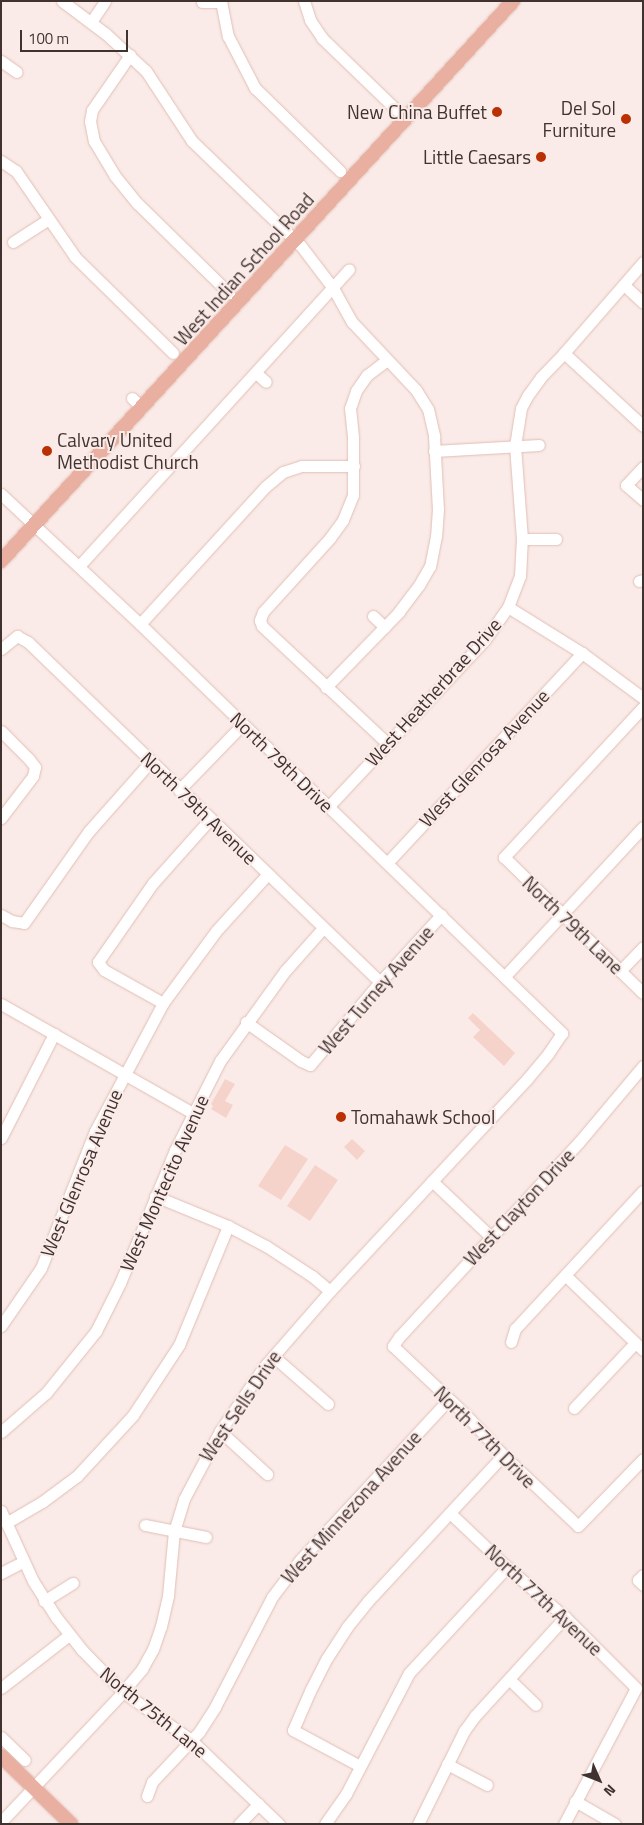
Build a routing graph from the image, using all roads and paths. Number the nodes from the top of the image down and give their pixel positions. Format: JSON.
{"nodes":[{"id":1,"x":62,"y":1,"type":"edge"},
{"id":2,"x":105,"y":1,"type":"edge"},
{"id":3,"x":304,"y":1,"type":"edge"},
{"id":4,"x":513,"y":1,"type":"edge"},
{"id":5,"x":202,"y":2,"type":"edge"},
{"id":6,"x":221,"y":2,"type":"edge"},
{"id":7,"x":91,"y":22,"type":"junction"},
{"id":8,"x":130,"y":55,"type":"junction"},
{"id":9,"x":1,"y":61,"type":"edge"},
{"id":10,"x":16,"y":72,"type":"dead end"},
{"id":11,"x":406,"y":119,"type":"junction"},
{"id":12,"x":1,"y":161,"type":"edge"},
{"id":13,"x":340,"y":171,"type":"dead end"},
{"id":14,"x":47,"y":220,"type":"junction"},
{"id":15,"x":296,"y":240,"type":"junction"},
{"id":16,"x":13,"y":242,"type":"dead end"},
{"id":17,"x":643,"y":262,"type":"edge"},
{"id":18,"x":349,"y":269,"type":"dead end"},
{"id":19,"x":624,"y":285,"type":"junction"},
{"id":20,"x":333,"y":288,"type":"junction"},
{"id":21,"x":229,"y":293,"type":"dead end"},
{"id":22,"x":643,"y":303,"type":"edge"},
{"id":23,"x":173,"y":353,"type":"dead end"},
{"id":24,"x":564,"y":354,"type":"junction"},
{"id":25,"x":387,"y":360,"type":"junction"},
{"id":26,"x":256,"y":373,"type":"junction"},
{"id":27,"x":266,"y":382,"type":"dead end"},
{"id":28,"x":132,"y":398,"type":"dead end"},
{"id":29,"x":142,"y":408,"type":"junction"},
{"id":30,"x":643,"y":426,"type":"edge"},
{"id":31,"x":539,"y":445,"type":"dead end"},
{"id":32,"x":515,"y":446,"type":"junction"},
{"id":33,"x":434,"y":451,"type":"junction"},
{"id":34,"x":354,"y":466,"type":"junction"},
{"id":35,"x":643,"y":467,"type":"edge"},
{"id":36,"x":1,"y":494,"type":"edge"},
{"id":37,"x":643,"y":500,"type":"edge"},
{"id":38,"x":34,"y":525,"type":"junction"},
{"id":39,"x":522,"y":539,"type":"junction"},
{"id":40,"x":556,"y":539,"type":"dead end"},
{"id":41,"x":1,"y":561,"type":"edge"},
{"id":42,"x":79,"y":566,"type":"junction"},
{"id":43,"x":508,"y":607,"type":"junction"},
{"id":44,"x":373,"y":616,"type":"dead end"},
{"id":45,"x":140,"y":624,"type":"junction"},
{"id":46,"x":385,"y":627,"type":"junction"},
{"id":47,"x":1,"y":648,"type":"edge"},
{"id":48,"x":582,"y":652,"type":"junction"},
{"id":49,"x":326,"y":687,"type":"junction"},
{"id":50,"x":643,"y":698,"type":"edge"},
{"id":51,"x":643,"y":708,"type":"edge"},
{"id":52,"x":242,"y":725,"type":"junction"},
{"id":53,"x":1,"y":731,"type":"edge"},
{"id":54,"x":388,"y":744,"type":"junction"},
{"id":55,"x":150,"y":762,"type":"junction"},
{"id":56,"x":179,"y":790,"type":"junction"},
{"id":57,"x":328,"y":807,"type":"junction"},
{"id":58,"x":1,"y":818,"type":"edge"},
{"id":59,"x":210,"y":819,"type":"junction"},
{"id":60,"x":643,"y":827,"type":"edge"},
{"id":61,"x":387,"y":863,"type":"junction"},
{"id":62,"x":267,"y":875,"type":"junction"},
{"id":63,"x":1,"y":915,"type":"edge"},
{"id":64,"x":441,"y":915,"type":"junction"},
{"id":65,"x":562,"y":916,"type":"junction"},
{"id":66,"x":323,"y":928,"type":"junction"},
{"id":67,"x":643,"y":947,"type":"edge"},
{"id":68,"x":620,"y":971,"type":"junction"},
{"id":69,"x":505,"y":976,"type":"junction"},
{"id":70,"x":380,"y":982,"type":"junction"},
{"id":71,"x":643,"y":993,"type":"edge"},
{"id":72,"x":163,"y":1003,"type":"junction"},
{"id":73,"x":1,"y":1004,"type":"edge"},
{"id":74,"x":246,"y":1022,"type":"junction"},
{"id":75,"x":562,"y":1032,"type":"joint"},
{"id":76,"x":54,"y":1034,"type":"junction"},
{"id":77,"x":643,"y":1066,"type":"edge"},
{"id":78,"x":125,"y":1073,"type":"junction"},
{"id":79,"x":193,"y":1112,"type":"junction"},
{"id":80,"x":1,"y":1138,"type":"edge"},
{"id":81,"x":432,"y":1181,"type":"junction"},
{"id":82,"x":643,"y":1192,"type":"edge"},
{"id":83,"x":155,"y":1196,"type":"junction"},
{"id":84,"x":228,"y":1226,"type":"junction"},
{"id":85,"x":491,"y":1237,"type":"junction"},
{"id":86,"x":565,"y":1275,"type":"junction"},
{"id":87,"x":330,"y":1291,"type":"junction"},
{"id":88,"x":1,"y":1326,"type":"edge"},
{"id":89,"x":511,"y":1342,"type":"dead end"},
{"id":90,"x":393,"y":1346,"type":"joint"},
{"id":91,"x":639,"y":1346,"type":"edge"},
{"id":92,"x":272,"y":1356,"type":"junction"},
{"id":93,"x":449,"y":1399,"type":"junction"},
{"id":94,"x":328,"y":1404,"type":"dead end"},
{"id":95,"x":574,"y":1408,"type":"dead end"},
{"id":96,"x":220,"y":1431,"type":"junction"},
{"id":97,"x":1,"y":1432,"type":"edge"},
{"id":98,"x":502,"y":1455,"type":"junction"},
{"id":99,"x":643,"y":1459,"type":"edge"},
{"id":100,"x":267,"y":1474,"type":"dead end"},
{"id":101,"x":1,"y":1511,"type":"edge"},
{"id":102,"x":450,"y":1513,"type":"junction"},
{"id":103,"x":6,"y":1523,"type":"junction"},
{"id":104,"x":145,"y":1525,"type":"dead end"},
{"id":105,"x":174,"y":1531,"type":"junction"},
{"id":106,"x":206,"y":1537,"type":"dead end"},
{"id":107,"x":23,"y":1562,"type":"junction"},
{"id":108,"x":507,"y":1567,"type":"junction"},
{"id":109,"x":1,"y":1573,"type":"edge"},
{"id":110,"x":73,"y":1583,"type":"dead end"},
{"id":111,"x":44,"y":1601,"type":"junction"},
{"id":112,"x":565,"y":1617,"type":"junction"},
{"id":113,"x":69,"y":1634,"type":"junction"},
{"id":114,"x":509,"y":1679,"type":"junction"},
{"id":115,"x":1,"y":1688,"type":"edge"},
{"id":116,"x":124,"y":1692,"type":"junction"},
{"id":117,"x":536,"y":1705,"type":"dead end"},
{"id":118,"x":1,"y":1737,"type":"edge"},
{"id":119,"x":191,"y":1740,"type":"junction"},
{"id":120,"x":1,"y":1756,"type":"edge"},
{"id":121,"x":25,"y":1760,"type":"dead end"},
{"id":122,"x":447,"y":1764,"type":"junction"},
{"id":123,"x":360,"y":1766,"type":"junction"},
{"id":124,"x":488,"y":1785,"type":"dead end"},
{"id":125,"x":34,"y":1788,"type":"junction"},
{"id":126,"x":147,"y":1796,"type":"dead end"},
{"id":127,"x":575,"y":1801,"type":"junction"},
{"id":128,"x":258,"y":1804,"type":"junction"},
{"id":129,"x":1,"y":1822,"type":"edge"},
{"id":130,"x":71,"y":1824,"type":"edge"},
{"id":131,"x":239,"y":1824,"type":"edge"},
{"id":132,"x":279,"y":1824,"type":"edge"},
{"id":133,"x":324,"y":1824,"type":"edge"},
{"id":134,"x":418,"y":1824,"type":"edge"},
{"id":135,"x":564,"y":1824,"type":"edge"},
{"id":136,"x":616,"y":1824,"type":"edge"}],
"edges":[{"from":1,"to":7,"type":"street"},
{"from":2,"to":7,"type":"street"},
{"from":3,"to":11,"type":"street"},
{"from":4,"to":11,"type":"main road","name":"West Indian School Road"},
{"from":5,"to":6,"type":"street"},
{"from":6,"to":13,"type":"street"},
{"from":7,"to":8,"type":"street"},
{"from":8,"to":15,"type":"street"},
{"from":8,"to":21,"type":"street"},
{"from":9,"to":10,"type":"street"},
{"from":11,"to":15,"type":"main road","name":"West Indian School Road"},
{"from":12,"to":14,"type":"street"},
{"from":14,"to":16,"type":"street"},
{"from":14,"to":23,"type":"street"},
{"from":15,"to":20,"type":"street"},
{"from":15,"to":29,"type":"main road","name":"West Indian School Road"},
{"from":17,"to":19,"type":"street","name":"West Heatherbrae Drive"},
{"from":18,"to":20,"type":"street"},
{"from":19,"to":22,"type":"street"},
{"from":19,"to":24,"type":"street","name":"West Heatherbrae Drive"},
{"from":20,"to":25,"type":"street"},
{"from":20,"to":26,"type":"street"},
{"from":24,"to":30,"type":"street"},
{"from":24,"to":32,"type":"street","name":"West Heatherbrae Drive"},
{"from":25,"to":33,"type":"street"},
{"from":25,"to":34,"type":"street"},
{"from":26,"to":27,"type":"street"},
{"from":26,"to":42,"type":"street"},
{"from":28,"to":29,"type":"street"},
{"from":29,"to":38,"type":"main road","name":"West Indian School Road"},
{"from":31,"to":32,"type":"street"},
{"from":32,"to":33,"type":"street"},
{"from":32,"to":39,"type":"street","name":"West Heatherbrae Drive"},
{"from":33,"to":46,"type":"street"},
{"from":34,"to":45,"type":"street"},
{"from":34,"to":49,"type":"street"},
{"from":35,"to":37,"type":"street"},
{"from":36,"to":38,"type":"street","name":"North 79th Drive"},
{"from":38,"to":41,"type":"main road","name":"West Indian School Road"},
{"from":38,"to":42,"type":"street","name":"North 79th Drive"},
{"from":39,"to":40,"type":"street"},
{"from":39,"to":43,"type":"street","name":"West Heatherbrae Drive"},
{"from":42,"to":45,"type":"street","name":"North 79th Drive"},
{"from":43,"to":48,"type":"street"},
{"from":43,"to":54,"type":"street","name":"West Heatherbrae Drive"},
{"from":44,"to":46,"type":"street"},
{"from":45,"to":52,"type":"street","name":"North 79th Drive"},
{"from":46,"to":49,"type":"street"},
{"from":47,"to":55,"type":"street","name":"North 79th Avenue"},
{"from":48,"to":50,"type":"street"},
{"from":48,"to":61,"type":"street","name":"West Glenrosa Avenue"},
{"from":49,"to":54,"type":"street"},
{"from":51,"to":65,"type":"street","name":"North 79th Lane"},
{"from":52,"to":56,"type":"street"},
{"from":52,"to":57,"type":"street","name":"North 79th Drive"},
{"from":53,"to":58,"type":"street"},
{"from":54,"to":57,"type":"street","name":"West Heatherbrae Drive"},
{"from":55,"to":56,"type":"street","name":"North 79th Avenue"},
{"from":55,"to":63,"type":"street"},
{"from":56,"to":59,"type":"street","name":"North 79th Avenue"},
{"from":57,"to":61,"type":"street","name":"North 79th Drive"},
{"from":59,"to":62,"type":"street","name":"North 79th Avenue"},
{"from":59,"to":72,"type":"street"},
{"from":60,"to":65,"type":"street"},
{"from":61,"to":64,"type":"street","name":"North 79th Drive"},
{"from":62,"to":66,"type":"street","name":"North 79th Avenue"},
{"from":62,"to":72,"type":"street","name":"West Glenrosa Avenue"},
{"from":64,"to":69,"type":"street","name":"North 79th Drive"},
{"from":64,"to":70,"type":"street","name":"West Turney Avenue"},
{"from":65,"to":68,"type":"street","name":"North 79th Lane"},
{"from":65,"to":69,"type":"street"},
{"from":66,"to":70,"type":"street","name":"North 79th Avenue"},
{"from":66,"to":74,"type":"street","name":"West Montecito Avenue"},
{"from":67,"to":68,"type":"street"},
{"from":68,"to":71,"type":"street","name":"North 79th Lane"},
{"from":69,"to":75,"type":"street","name":"North 79th Drive"},
{"from":70,"to":74,"type":"street","name":"West Turney Avenue"},
{"from":72,"to":78,"type":"street","name":"West Glenrosa Avenue"},
{"from":73,"to":76,"type":"street"},
{"from":74,"to":79,"type":"street","name":"West Montecito Avenue"},
{"from":75,"to":81,"type":"street","name":"West Sells Drive"},
{"from":76,"to":78,"type":"street"},
{"from":76,"to":80,"type":"street"},
{"from":77,"to":85,"type":"street","name":"West Clayton Drive"},
{"from":78,"to":79,"type":"street"},
{"from":78,"to":88,"type":"street","name":"West Glenrosa Avenue"},
{"from":79,"to":83,"type":"street","name":"West Montecito Avenue"},
{"from":81,"to":85,"type":"street"},
{"from":81,"to":87,"type":"street","name":"West Sells Drive"},
{"from":82,"to":86,"type":"street"},
{"from":83,"to":84,"type":"street"},
{"from":83,"to":97,"type":"street","name":"West Montecito Avenue"},
{"from":84,"to":87,"type":"street"},
{"from":84,"to":103,"type":"street"},
{"from":85,"to":90,"type":"street","name":"West Clayton Drive"},
{"from":86,"to":89,"type":"street"},
{"from":86,"to":91,"type":"street"},
{"from":87,"to":92,"type":"street","name":"West Sells Drive"},
{"from":90,"to":93,"type":"street","name":"North 77th Drive"},
{"from":91,"to":95,"type":"street"},
{"from":92,"to":94,"type":"street"},
{"from":92,"to":96,"type":"street","name":"West Sells Drive"},
{"from":93,"to":98,"type":"street","name":"North 77th Drive"},
{"from":93,"to":119,"type":"street","name":"West Minnezona Avenue"},
{"from":96,"to":100,"type":"street"},
{"from":96,"to":105,"type":"street","name":"West Sells Drive"},
{"from":98,"to":99,"type":"street","name":"North 77th Drive"},
{"from":98,"to":102,"type":"street"},
{"from":101,"to":103,"type":"street","name":"North 75th Lane"},
{"from":102,"to":108,"type":"street","name":"North 77th Avenue"},
{"from":102,"to":123,"type":"street"},
{"from":103,"to":107,"type":"street","name":"North 75th Lane"},
{"from":104,"to":105,"type":"street"},
{"from":105,"to":106,"type":"street"},
{"from":105,"to":116,"type":"street","name":"West Sells Drive"},
{"from":107,"to":109,"type":"street"},
{"from":107,"to":111,"type":"street","name":"North 75th Lane"},
{"from":108,"to":112,"type":"street","name":"North 77th Avenue"},
{"from":108,"to":123,"type":"street"},
{"from":110,"to":111,"type":"street"},
{"from":111,"to":113,"type":"street","name":"North 75th Lane"},
{"from":112,"to":114,"type":"street"},
{"from":112,"to":127,"type":"street","name":"North 77th Avenue"},
{"from":113,"to":115,"type":"street"},
{"from":113,"to":116,"type":"street","name":"North 75th Lane"},
{"from":114,"to":117,"type":"street"},
{"from":114,"to":122,"type":"street"},
{"from":116,"to":119,"type":"street","name":"North 75th Lane"},
{"from":116,"to":125,"type":"street","name":"West Sells Drive"},
{"from":118,"to":121,"type":"street"},
{"from":119,"to":126,"type":"street","name":"West Minnezona Avenue"},
{"from":119,"to":128,"type":"street","name":"North 75th Lane"},
{"from":120,"to":125,"type":"main road"},
{"from":122,"to":124,"type":"street"},
{"from":122,"to":134,"type":"street"},
{"from":123,"to":133,"type":"street"},
{"from":125,"to":129,"type":"street","name":"West Sells Drive"},
{"from":125,"to":130,"type":"main road"},
{"from":127,"to":135,"type":"street"},
{"from":127,"to":136,"type":"street"},
{"from":128,"to":131,"type":"street"},
{"from":128,"to":132,"type":"street","name":"North 75th Lane"}]}
